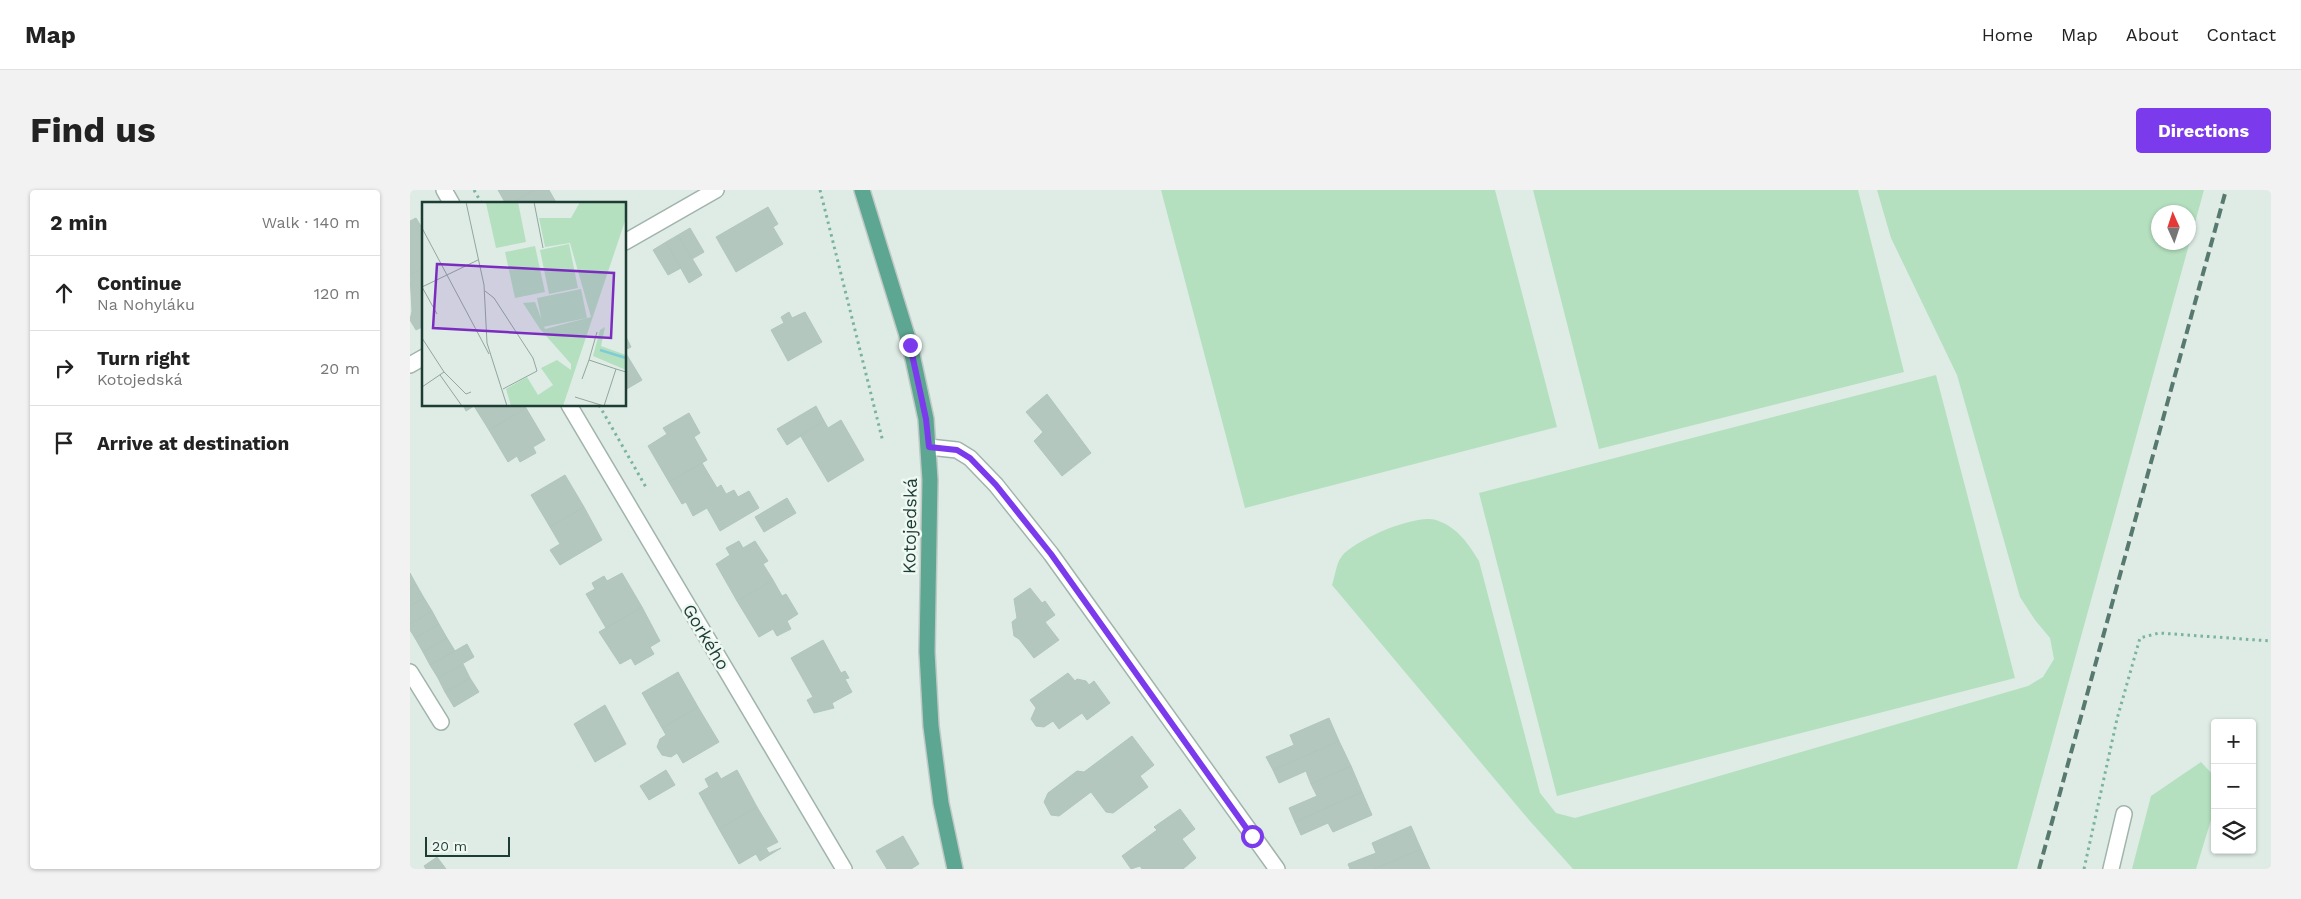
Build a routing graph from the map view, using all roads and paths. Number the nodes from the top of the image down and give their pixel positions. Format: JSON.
{"nodes":[{"id":1,"x":444,"y":190,"type":"edge"},
{"id":2,"x":474,"y":190,"type":"edge"},
{"id":3,"x":716,"y":190,"type":"edge"},
{"id":4,"x":820,"y":190,"type":"edge"},
{"id":5,"x":862,"y":190,"type":"edge"},
{"id":6,"x":451,"y":202,"type":"edge"},
{"id":7,"x":481,"y":202,"type":"edge"},
{"id":8,"x":626,"y":241,"type":"edge"},
{"id":9,"x":422,"y":358,"type":"edge"},
{"id":10,"x":410,"y":365,"type":"edge"},
{"id":11,"x":570,"y":406,"type":"edge"},
{"id":12,"x":883,"y":442,"type":"dead end"},
{"id":13,"x":929,"y":447,"type":"junction"},
{"id":14,"x":2271,"y":641,"type":"edge"},
{"id":15,"x":410,"y":672,"type":"edge"},
{"id":16,"x":440,"y":722,"type":"dead end"},
{"id":17,"x":2124,"y":814,"type":"dead end"},
{"id":18,"x":844,"y":869,"type":"edge"},
{"id":19,"x":956,"y":869,"type":"edge"},
{"id":20,"x":1277,"y":869,"type":"edge"},
{"id":21,"x":2084,"y":869,"type":"edge"},
{"id":22,"x":2111,"y":869,"type":"edge"}],
"edges":[{"from":1,"to":6,"type":"street"},
{"from":2,"to":7,"type":"path"},
{"from":3,"to":8,"type":"street"},
{"from":4,"to":12,"type":"path"},
{"from":5,"to":13,"type":"main road","name":"Kotojedská"},
{"from":9,"to":10,"type":"street"},
{"from":11,"to":18,"type":"street","name":"Gorkého"},
{"from":13,"to":19,"type":"main road","name":"Kotojedská"},
{"from":13,"to":20,"type":"street"},
{"from":14,"to":21,"type":"path"},
{"from":15,"to":16,"type":"street"},
{"from":17,"to":22,"type":"street"}]}
